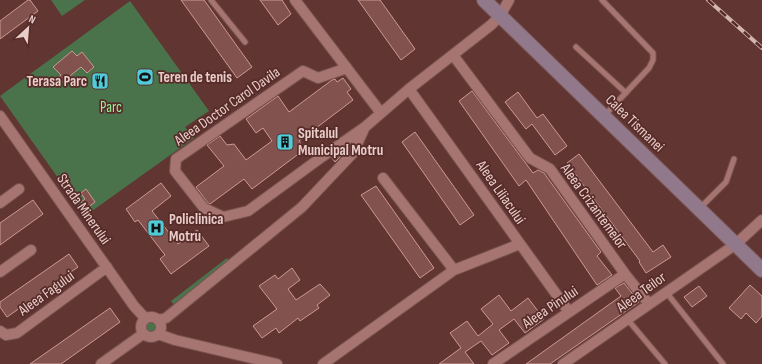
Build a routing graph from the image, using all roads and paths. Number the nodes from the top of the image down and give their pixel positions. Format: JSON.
{"nodes":[{"id":1,"x":211,"y":0,"type":"edge"},
{"id":2,"x":295,"y":0,"type":"edge"},
{"id":3,"x":484,"y":0,"type":"edge"},
{"id":4,"x":509,"y":0,"type":"edge"},
{"id":5,"x":602,"y":0,"type":"edge"},
{"id":6,"x":500,"y":16,"type":"junction"},
{"id":7,"x":246,"y":42,"type":"dead end"},
{"id":8,"x":576,"y":47,"type":"dead end"},
{"id":9,"x":453,"y":55,"type":"junction"},
{"id":10,"x":347,"y":68,"type":"junction"},
{"id":11,"x":409,"y":89,"type":"junction"},
{"id":12,"x":626,"y":93,"type":"junction"},
{"id":13,"x":381,"y":113,"type":"junction"},
{"id":14,"x":0,"y":116,"type":"edge"},
{"id":15,"x":604,"y":116,"type":"junction"},
{"id":16,"x":365,"y":128,"type":"junction"},
{"id":17,"x":734,"y":159,"type":"dead end"},
{"id":18,"x":383,"y":178,"type":"dead end"},
{"id":19,"x":19,"y":189,"type":"dead end"},
{"id":20,"x":0,"y":203,"type":"edge"},
{"id":21,"x":699,"y":209,"type":"junction"},
{"id":22,"x":762,"y":220,"type":"edge"},
{"id":23,"x":520,"y":244,"type":"junction"},
{"id":24,"x":736,"y":244,"type":"junction"},
{"id":25,"x":31,"y":250,"type":"dead end"},
{"id":26,"x":107,"y":267,"type":"junction"},
{"id":27,"x":454,"y":270,"type":"junction"},
{"id":28,"x":762,"y":270,"type":"edge"},
{"id":29,"x":0,"y":272,"type":"edge"},
{"id":30,"x":624,"y":274,"type":"junction"},
{"id":31,"x":666,"y":292,"type":"junction"},
{"id":32,"x":649,"y":304,"type":"junction"},
{"id":33,"x":569,"y":312,"type":"junction"},
{"id":34,"x":145,"y":318,"type":"junction"},
{"id":35,"x":158,"y":320,"type":"junction"},
{"id":36,"x":628,"y":320,"type":"junction"},
{"id":37,"x":0,"y":332,"type":"edge"},
{"id":38,"x":143,"y":334,"type":"junction"},
{"id":39,"x":158,"y":334,"type":"junction"},
{"id":40,"x":102,"y":364,"type":"edge"},
{"id":41,"x":277,"y":364,"type":"edge"},
{"id":42,"x":324,"y":364,"type":"edge"},
{"id":43,"x":493,"y":364,"type":"edge"},
{"id":44,"x":564,"y":364,"type":"edge"},
{"id":45,"x":665,"y":364,"type":"edge"},
{"id":46,"x":723,"y":364,"type":"edge"}],
"edges":[{"from":1,"to":7,"type":"lane"},
{"from":2,"to":10,"type":"street"},
{"from":3,"to":6,"type":"main road","name":"Calea Tismanei"},
{"from":4,"to":6,"type":"street","name":"Aleea Doctor Carol Davila"},
{"from":5,"to":12,"type":"lane"},
{"from":6,"to":9,"type":"street","name":"Aleea Doctor Carol Davila"},
{"from":6,"to":15,"type":"main road","name":"Calea Tismanei"},
{"from":8,"to":12,"type":"lane"},
{"from":9,"to":11,"type":"street","name":"Aleea Doctor Carol Davila"},
{"from":9,"to":30,"type":"street","name":"Aleea Crizantemelor"},
{"from":10,"to":13,"type":"street"},
{"from":10,"to":16,"type":"street","name":"Aleea Doctor Carol Davila"},
{"from":11,"to":13,"type":"street","name":"Aleea Doctor Carol Davila"},
{"from":11,"to":23,"type":"street","name":"Aleea Liliacului"},
{"from":12,"to":15,"type":"lane"},
{"from":13,"to":16,"type":"street","name":"Aleea Doctor Carol Davila"},
{"from":14,"to":26,"type":"street","name":"Strada Minerului"},
{"from":15,"to":21,"type":"main road","name":"Calea Tismanei"},
{"from":16,"to":35,"type":"street","name":"Aleea Doctor Carol Davila"},
{"from":17,"to":21,"type":"lane"},
{"from":18,"to":27,"type":"street"},
{"from":19,"to":20,"type":"street"},
{"from":21,"to":24,"type":"main road","name":"Calea Tismanei"},
{"from":22,"to":24,"type":"street","name":"Aleea Teilor"},
{"from":23,"to":27,"type":"street"},
{"from":23,"to":33,"type":"street","name":"Aleea Liliacului"},
{"from":24,"to":28,"type":"main road","name":"Calea Tismanei"},
{"from":24,"to":31,"type":"street","name":"Aleea Teilor"},
{"from":25,"to":29,"type":"street"},
{"from":26,"to":34,"type":"street","name":"Strada Minerului"},
{"from":26,"to":37,"type":"street","name":"Aleea Fagului"},
{"from":27,"to":42,"type":"street"},
{"from":30,"to":32,"type":"street","name":"Aleea Crizantemelor"},
{"from":30,"to":33,"type":"street","name":"Aleea Pinului"},
{"from":31,"to":32,"type":"street","name":"Aleea Teilor"},
{"from":31,"to":46,"type":"lane"},
{"from":32,"to":36,"type":"street","name":"Aleea Teilor"},
{"from":33,"to":43,"type":"street","name":"Aleea Pinului"},
{"from":34,"to":35,"type":"street"},
{"from":34,"to":38,"type":"street"},
{"from":35,"to":39,"type":"street"},
{"from":36,"to":44,"type":"street","name":"Aleea Teilor"},
{"from":36,"to":45,"type":"lane"},
{"from":38,"to":39,"type":"street"},
{"from":38,"to":40,"type":"street"},
{"from":39,"to":41,"type":"street"}]}
